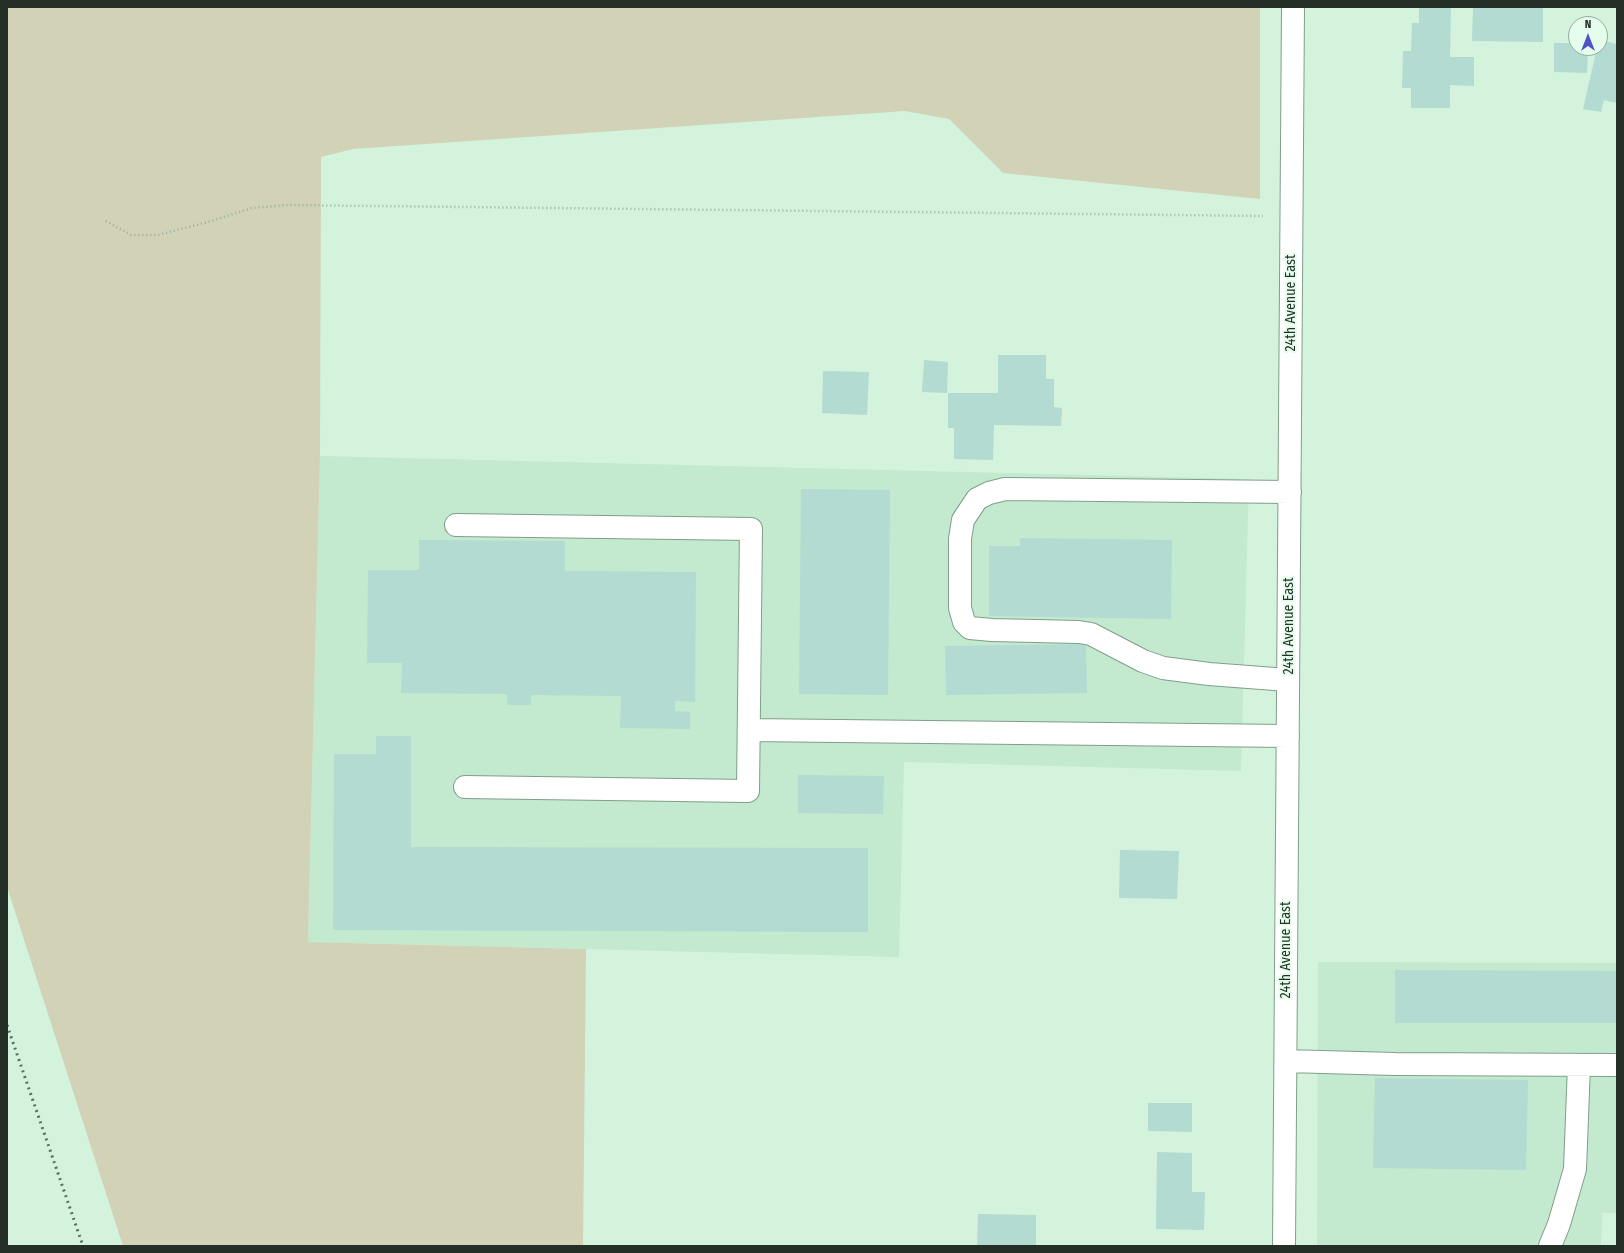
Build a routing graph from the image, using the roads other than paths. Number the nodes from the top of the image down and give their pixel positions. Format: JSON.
{"nodes":[{"id":1,"x":1292,"y":7,"type":"edge"},
{"id":2,"x":1290,"y":492,"type":"junction"},
{"id":3,"x":456,"y":525,"type":"dead end"},
{"id":4,"x":1288,"y":680,"type":"junction"},
{"id":5,"x":749,"y":730,"type":"junction"},
{"id":6,"x":1288,"y":736,"type":"junction"},
{"id":7,"x":465,"y":787,"type":"dead end"},
{"id":8,"x":1286,"y":1061,"type":"junction"},
{"id":9,"x":1579,"y":1065,"type":"junction"},
{"id":10,"x":1617,"y":1065,"type":"edge"},
{"id":11,"x":1284,"y":1246,"type":"edge"},
{"id":12,"x":1550,"y":1246,"type":"edge"}],
"edges":[{"from":1,"to":2,"type":"street","name":"24th Avenue East"},
{"from":2,"to":4,"type":"street","name":"24th Avenue East"},
{"from":2,"to":4,"type":"street"},
{"from":3,"to":5,"type":"street"},
{"from":4,"to":6,"type":"street","name":"24th Avenue East"},
{"from":5,"to":6,"type":"street"},
{"from":5,"to":7,"type":"street"},
{"from":6,"to":8,"type":"street","name":"24th Avenue East"},
{"from":8,"to":9,"type":"street"},
{"from":8,"to":11,"type":"street","name":"24th Avenue East"},
{"from":9,"to":10,"type":"street"},
{"from":9,"to":12,"type":"street"}]}
